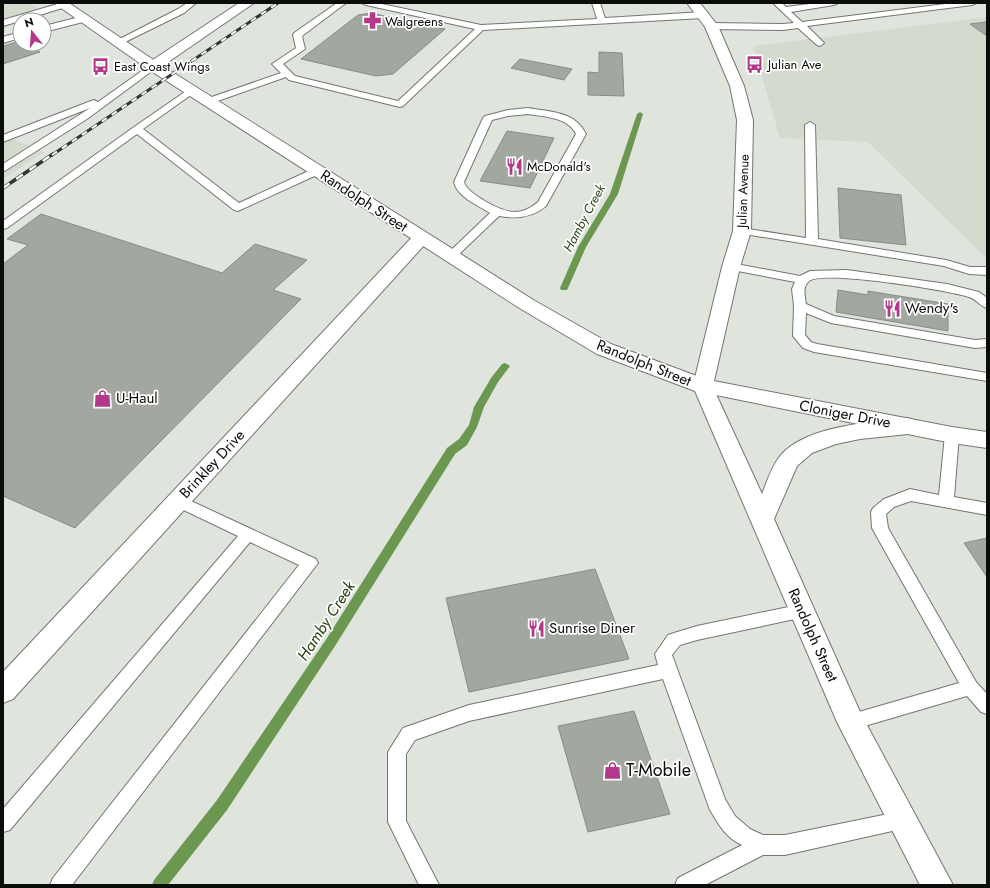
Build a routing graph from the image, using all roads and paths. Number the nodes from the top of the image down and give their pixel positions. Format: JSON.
{"nodes":[{"id":1,"x":192,"y":3,"type":"edge"},
{"id":2,"x":248,"y":3,"type":"edge"},
{"id":3,"x":342,"y":3,"type":"edge"},
{"id":4,"x":366,"y":3,"type":"edge"},
{"id":5,"x":596,"y":3,"type":"edge"},
{"id":6,"x":777,"y":3,"type":"edge"},
{"id":7,"x":834,"y":3,"type":"edge"},
{"id":8,"x":972,"y":3,"type":"edge"},
{"id":9,"x":61,"y":4,"type":"edge"},
{"id":10,"x":940,"y":5,"type":"edge"},
{"id":11,"x":785,"y":10,"type":"junction"},
{"id":12,"x":702,"y":15,"type":"edge"},
{"id":13,"x":84,"y":19,"type":"junction"},
{"id":14,"x":602,"y":21,"type":"junction"},
{"id":15,"x":3,"y":23,"type":"edge"},
{"id":16,"x":803,"y":25,"type":"junction"},
{"id":17,"x":52,"y":27,"type":"edge"},
{"id":18,"x":481,"y":28,"type":"junction"},
{"id":19,"x":118,"y":42,"type":"junction"},
{"id":20,"x":820,"y":43,"type":"dead end"},
{"id":21,"x":153,"y":66,"type":"junction"},
{"id":22,"x":288,"y":74,"type":"junction"},
{"id":23,"x":192,"y":90,"type":"junction"},
{"id":24,"x":115,"y":94,"type":"junction"},
{"id":25,"x":209,"y":101,"type":"junction"},
{"id":26,"x":810,"y":125,"type":"dead end"},
{"id":27,"x":137,"y":129,"type":"junction"},
{"id":28,"x":3,"y":139,"type":"edge"},
{"id":29,"x":3,"y":169,"type":"edge"},
{"id":30,"x":317,"y":171,"type":"junction"},
{"id":31,"x":497,"y":212,"type":"junction"},
{"id":32,"x":3,"y":226,"type":"edge"},
{"id":33,"x":742,"y":231,"type":"junction"},
{"id":34,"x":421,"y":238,"type":"junction"},
{"id":35,"x":812,"y":242,"type":"junction"},
{"id":36,"x":450,"y":257,"type":"junction"},
{"id":37,"x":731,"y":268,"type":"junction"},
{"id":38,"x":987,"y":271,"type":"edge"},
{"id":39,"x":847,"y":274,"type":"junction"},
{"id":40,"x":802,"y":280,"type":"junction"},
{"id":41,"x":987,"y":304,"type":"edge"},
{"id":42,"x":800,"y":306,"type":"junction"},
{"id":43,"x":987,"y":312,"type":"edge"},
{"id":44,"x":987,"y":343,"type":"edge"},
{"id":45,"x":987,"y":377,"type":"edge"},
{"id":46,"x":703,"y":386,"type":"junction"},
{"id":47,"x":908,"y":426,"type":"junction"},
{"id":48,"x":952,"y":435,"type":"junction"},
{"id":49,"x":987,"y":440,"type":"edge"},
{"id":50,"x":178,"y":501,"type":"junction"},
{"id":51,"x":946,"y":501,"type":"junction"},
{"id":52,"x":987,"y":509,"type":"edge"},
{"id":53,"x":762,"y":519,"type":"junction"},
{"id":54,"x":248,"y":534,"type":"junction"},
{"id":55,"x":803,"y":611,"type":"junction"},
{"id":56,"x":669,"y":670,"type":"junction"},
{"id":57,"x":970,"y":687,"type":"junction"},
{"id":58,"x":3,"y":691,"type":"edge"},
{"id":59,"x":987,"y":706,"type":"edge"},
{"id":60,"x":851,"y":722,"type":"junction"},
{"id":61,"x":903,"y":820,"type":"junction"},
{"id":62,"x":3,"y":823,"type":"edge"},
{"id":63,"x":762,"y":845,"type":"junction"},
{"id":64,"x":60,"y":885,"type":"edge"},
{"id":65,"x":429,"y":885,"type":"edge"},
{"id":66,"x":685,"y":885,"type":"edge"},
{"id":67,"x":937,"y":885,"type":"edge"}],
"edges":[{"from":1,"to":19,"type":"lane"},
{"from":2,"to":21,"type":"main road"},
{"from":3,"to":22,"type":"lane"},
{"from":4,"to":18,"type":"lane"},
{"from":5,"to":14,"type":"lane"},
{"from":6,"to":11,"type":"lane"},
{"from":7,"to":11,"type":"lane"},
{"from":8,"to":10,"type":"lane"},
{"from":9,"to":13,"type":"main road","name":"Randolph Street"},
{"from":9,"to":15,"type":"lane"},
{"from":10,"to":16,"type":"lane"},
{"from":11,"to":16,"type":"lane"},
{"from":12,"to":14,"type":"lane"},
{"from":12,"to":16,"type":"lane"},
{"from":12,"to":33,"type":"main road","name":"Julian Avenue"},
{"from":13,"to":17,"type":"lane"},
{"from":13,"to":19,"type":"main road","name":"Randolph Street"},
{"from":14,"to":18,"type":"lane"},
{"from":16,"to":20,"type":"lane"},
{"from":18,"to":22,"type":"lane"},
{"from":19,"to":21,"type":"main road","name":"Randolph Street"},
{"from":21,"to":23,"type":"main road","name":"Randolph Street"},
{"from":21,"to":24,"type":"lane"},
{"from":22,"to":25,"type":"lane"},
{"from":23,"to":25,"type":"main road","name":"Randolph Street"},
{"from":23,"to":27,"type":"lane"},
{"from":24,"to":28,"type":"lane"},
{"from":24,"to":29,"type":"lane"},
{"from":25,"to":30,"type":"main road","name":"Randolph Street"},
{"from":26,"to":35,"type":"lane"},
{"from":27,"to":30,"type":"lane"},
{"from":27,"to":32,"type":"lane"},
{"from":30,"to":34,"type":"main road","name":"Randolph Street"},
{"from":31,"to":31,"type":"lane"},
{"from":31,"to":36,"type":"lane"},
{"from":33,"to":35,"type":"lane"},
{"from":33,"to":37,"type":"main road","name":"Julian Avenue"},
{"from":34,"to":36,"type":"main road","name":"Randolph Street"},
{"from":34,"to":50,"type":"main road","name":"Brinkley Drive"},
{"from":35,"to":38,"type":"lane"},
{"from":36,"to":46,"type":"main road","name":"Randolph Street"},
{"from":37,"to":40,"type":"lane"},
{"from":37,"to":46,"type":"main road","name":"Julian Avenue"},
{"from":39,"to":40,"type":"lane"},
{"from":39,"to":41,"type":"lane"},
{"from":39,"to":43,"type":"lane"},
{"from":40,"to":42,"type":"lane"},
{"from":42,"to":44,"type":"lane"},
{"from":42,"to":45,"type":"lane"},
{"from":46,"to":47,"type":"main road","name":"Cloniger Drive"},
{"from":46,"to":53,"type":"main road","name":"Randolph Street"},
{"from":47,"to":48,"type":"main road","name":"Cloniger Drive"},
{"from":47,"to":53,"type":"main road"},
{"from":48,"to":49,"type":"main road","name":"Cloniger Drive"},
{"from":48,"to":51,"type":"lane"},
{"from":50,"to":54,"type":"lane"},
{"from":50,"to":58,"type":"main road","name":"Brinkley Drive"},
{"from":51,"to":52,"type":"lane"},
{"from":51,"to":57,"type":"lane"},
{"from":53,"to":55,"type":"main road","name":"Randolph Street"},
{"from":54,"to":62,"type":"lane"},
{"from":54,"to":64,"type":"lane"},
{"from":55,"to":56,"type":"lane"},
{"from":55,"to":60,"type":"main road","name":"Randolph Street"},
{"from":56,"to":63,"type":"lane"},
{"from":56,"to":65,"type":"lane"},
{"from":57,"to":59,"type":"lane"},
{"from":57,"to":60,"type":"lane"},
{"from":60,"to":61,"type":"main road","name":"Randolph Street"},
{"from":61,"to":63,"type":"lane"},
{"from":61,"to":67,"type":"main road","name":"Randolph Street"},
{"from":63,"to":66,"type":"lane"}]}
